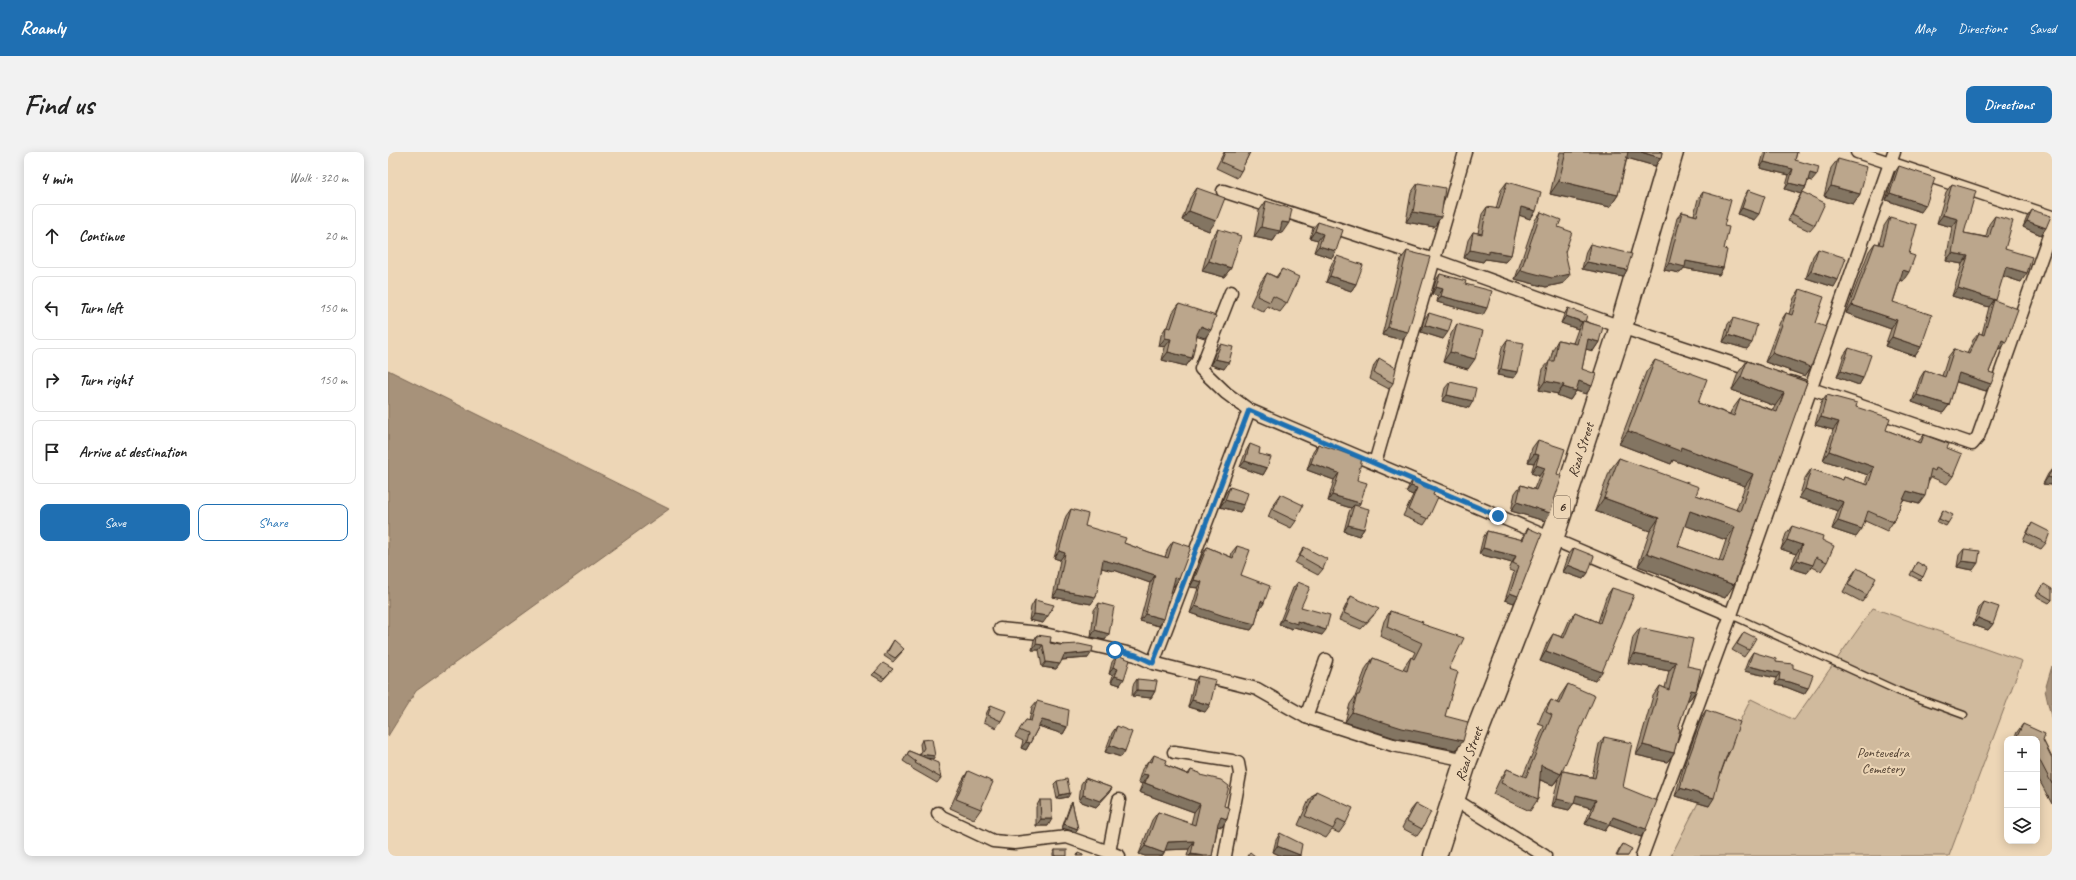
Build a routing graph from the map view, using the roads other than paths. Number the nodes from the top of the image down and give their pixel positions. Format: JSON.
{"nodes":[{"id":1,"x":1465,"y":152,"type":"edge"},
{"id":2,"x":1672,"y":152,"type":"edge"},
{"id":3,"x":1857,"y":152,"type":"edge"},
{"id":4,"x":1892,"y":157,"type":"edge"},
{"id":5,"x":1223,"y":191,"type":"dead end"},
{"id":6,"x":2052,"y":217,"type":"edge"},
{"id":7,"x":2052,"y":226,"type":"edge"},
{"id":8,"x":1434,"y":260,"type":"junction"},
{"id":9,"x":1231,"y":292,"type":"dead end"},
{"id":10,"x":1621,"y":327,"type":"junction"},
{"id":11,"x":1810,"y":388,"type":"junction"},
{"id":12,"x":1249,"y":410,"type":"junction"},
{"id":13,"x":1376,"y":463,"type":"junction"},
{"id":14,"x":1552,"y":539,"type":"junction"},
{"id":15,"x":1731,"y":615,"type":"junction"},
{"id":16,"x":1000,"y":629,"type":"dead end"},
{"id":17,"x":1326,"y":660,"type":"dead end"},
{"id":18,"x":1153,"y":663,"type":"junction"},
{"id":19,"x":1964,"y":715,"type":"dead end"},
{"id":20,"x":1306,"y":717,"type":"junction"},
{"id":21,"x":1174,"y":752,"type":"dead end"},
{"id":22,"x":1466,"y":760,"type":"junction"},
{"id":23,"x":1454,"y":799,"type":"junction"},
{"id":24,"x":1119,"y":800,"type":"dead end"},
{"id":25,"x":938,"y":813,"type":"dead end"},
{"id":26,"x":1114,"y":854,"type":"edge"},
{"id":27,"x":1225,"y":856,"type":"edge"},
{"id":28,"x":1435,"y":856,"type":"edge"},
{"id":29,"x":1545,"y":856,"type":"edge"},
{"id":30,"x":1642,"y":856,"type":"edge"}],
"edges":[{"from":1,"to":8,"type":"street"},
{"from":2,"to":10,"type":"highway","name":"Rizal Street","number":"6"},
{"from":3,"to":4,"type":"street"},
{"from":4,"to":6,"type":"street"},
{"from":4,"to":11,"type":"street"},
{"from":5,"to":8,"type":"street"},
{"from":7,"to":11,"type":"street"},
{"from":8,"to":10,"type":"street"},
{"from":8,"to":13,"type":"street"},
{"from":9,"to":12,"type":"street"},
{"from":10,"to":11,"type":"street"},
{"from":10,"to":14,"type":"highway","name":"Rizal Street","number":"6"},
{"from":11,"to":15,"type":"street"},
{"from":12,"to":13,"type":"street"},
{"from":12,"to":18,"type":"street"},
{"from":13,"to":14,"type":"street"},
{"from":14,"to":15,"type":"street"},
{"from":14,"to":22,"type":"highway","name":"Rizal Street","number":"6"},
{"from":15,"to":19,"type":"lane"},
{"from":15,"to":30,"type":"street"},
{"from":16,"to":18,"type":"street"},
{"from":17,"to":20,"type":"street"},
{"from":18,"to":20,"type":"street"},
{"from":20,"to":22,"type":"street"},
{"from":21,"to":27,"type":"street"},
{"from":22,"to":23,"type":"highway","name":"Rizal Street","number":"6"},
{"from":23,"to":28,"type":"highway","name":"Rizal Street","number":"6"},
{"from":23,"to":29,"type":"street"},
{"from":24,"to":26,"type":"street"},
{"from":25,"to":26,"type":"street"}]}
